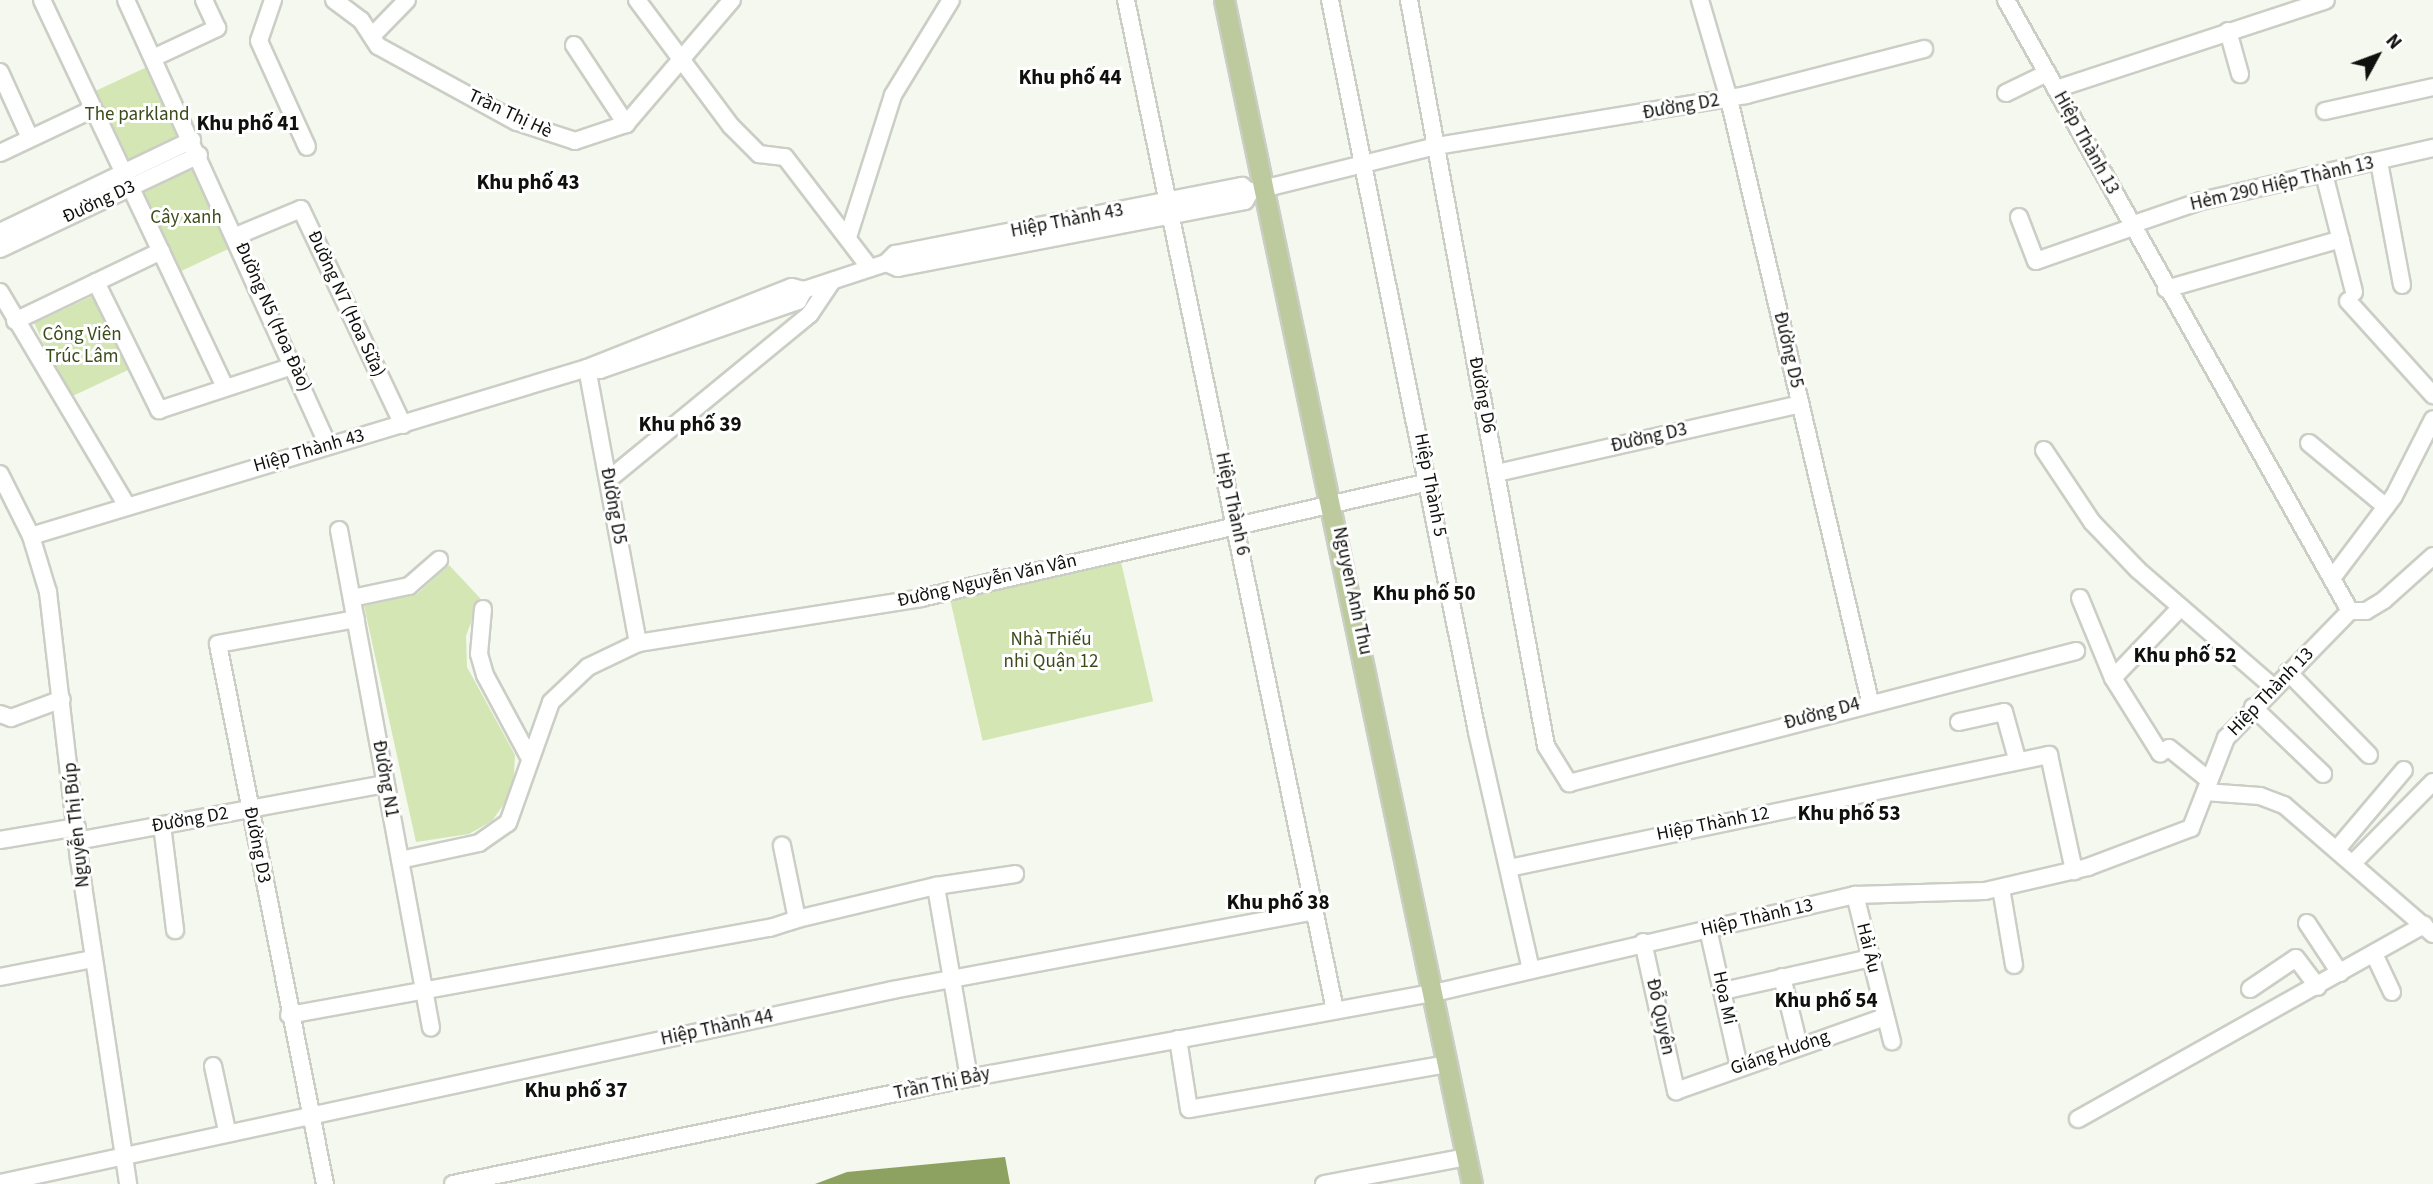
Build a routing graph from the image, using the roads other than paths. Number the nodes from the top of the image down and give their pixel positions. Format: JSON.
{"nodes":[{"id":1,"x":42,"y":0,"type":"edge"},
{"id":2,"x":126,"y":0,"type":"edge"},
{"id":3,"x":204,"y":0,"type":"edge"},
{"id":4,"x":273,"y":0,"type":"edge"},
{"id":5,"x":334,"y":0,"type":"edge"},
{"id":6,"x":407,"y":0,"type":"edge"},
{"id":7,"x":637,"y":0,"type":"edge"},
{"id":8,"x":732,"y":0,"type":"edge"},
{"id":9,"x":951,"y":0,"type":"edge"},
{"id":10,"x":1126,"y":0,"type":"edge"},
{"id":11,"x":1224,"y":0,"type":"edge"},
{"id":12,"x":1330,"y":0,"type":"edge"},
{"id":13,"x":1409,"y":0,"type":"edge"},
{"id":14,"x":1700,"y":0,"type":"edge"},
{"id":15,"x":2006,"y":0,"type":"edge"},
{"id":16,"x":2326,"y":0,"type":"edge"},
{"id":17,"x":2292,"y":5,"type":"edge"},
{"id":18,"x":2228,"y":31,"type":"junction"},
{"id":19,"x":372,"y":36,"type":"junction"},
{"id":20,"x":574,"y":45,"type":"dead end"},
{"id":21,"x":1924,"y":49,"type":"dead end"},
{"id":22,"x":684,"y":56,"type":"junction"},
{"id":23,"x":153,"y":58,"type":"junction"},
{"id":24,"x":0,"y":72,"type":"edge"},
{"id":25,"x":2047,"y":73,"type":"junction"},
{"id":26,"x":2240,"y":74,"type":"dead end"},
{"id":27,"x":2433,"y":86,"type":"edge"},
{"id":28,"x":2056,"y":89,"type":"junction"},
{"id":29,"x":2006,"y":93,"type":"dead end"},
{"id":30,"x":1729,"y":99,"type":"junction"},
{"id":31,"x":93,"y":108,"type":"junction"},
{"id":32,"x":2325,"y":111,"type":"dead end"},
{"id":33,"x":626,"y":124,"type":"junction"},
{"id":34,"x":30,"y":138,"type":"junction"},
{"id":35,"x":192,"y":140,"type":"junction"},
{"id":36,"x":1436,"y":146,"type":"junction"},
{"id":37,"x":307,"y":147,"type":"dead end"},
{"id":38,"x":2433,"y":148,"type":"edge"},
{"id":39,"x":0,"y":153,"type":"edge"},
{"id":40,"x":199,"y":155,"type":"junction"},
{"id":41,"x":2379,"y":162,"type":"junction"},
{"id":42,"x":1366,"y":164,"type":"junction"},
{"id":43,"x":2324,"y":174,"type":"junction"},
{"id":44,"x":127,"y":180,"type":"junction"},
{"id":45,"x":1257,"y":190,"type":"junction"},
{"id":46,"x":1167,"y":209,"type":"junction"},
{"id":47,"x":2019,"y":217,"type":"dead end"},
{"id":48,"x":2132,"y":226,"type":"junction"},
{"id":49,"x":0,"y":232,"type":"edge"},
{"id":50,"x":236,"y":236,"type":"junction"},
{"id":51,"x":848,"y":237,"type":"junction"},
{"id":52,"x":2341,"y":239,"type":"junction"},
{"id":53,"x":0,"y":249,"type":"edge"},
{"id":54,"x":161,"y":251,"type":"junction"},
{"id":55,"x":870,"y":268,"type":"junction"},
{"id":56,"x":832,"y":281,"type":"junction"},
{"id":57,"x":96,"y":282,"type":"junction"},
{"id":58,"x":2402,"y":285,"type":"dead end"},
{"id":59,"x":2166,"y":289,"type":"junction"},
{"id":60,"x":0,"y":292,"type":"edge"},
{"id":61,"x":15,"y":321,"type":"junction"},
{"id":62,"x":296,"y":365,"type":"junction"},
{"id":63,"x":587,"y":368,"type":"junction"},
{"id":64,"x":225,"y":387,"type":"junction"},
{"id":65,"x":2433,"y":395,"type":"edge"},
{"id":66,"x":1800,"y":404,"type":"junction"},
{"id":67,"x":2433,"y":419,"type":"edge"},
{"id":68,"x":403,"y":425,"type":"junction"},
{"id":69,"x":2309,"y":443,"type":"dead end"},
{"id":70,"x":327,"y":444,"type":"junction"},
{"id":71,"x":2044,"y":450,"type":"dead end"},
{"id":72,"x":1497,"y":473,"type":"junction"},
{"id":73,"x":0,"y":474,"type":"edge"},
{"id":74,"x":608,"y":480,"type":"junction"},
{"id":75,"x":1429,"y":482,"type":"junction"},
{"id":76,"x":1333,"y":500,"type":"junction"},
{"id":77,"x":127,"y":504,"type":"junction"},
{"id":78,"x":2386,"y":507,"type":"junction"},
{"id":79,"x":1236,"y":522,"type":"junction"},
{"id":80,"x":338,"y":530,"type":"dead end"},
{"id":81,"x":31,"y":536,"type":"junction"},
{"id":82,"x":2433,"y":558,"type":"edge"},
{"id":83,"x":439,"y":560,"type":"dead end"},
{"id":84,"x":2333,"y":577,"type":"junction"},
{"id":85,"x":352,"y":598,"type":"junction"},
{"id":86,"x":2080,"y":598,"type":"dead end"},
{"id":87,"x":2181,"y":607,"type":"junction"},
{"id":88,"x":483,"y":609,"type":"dead end"},
{"id":89,"x":2350,"y":611,"type":"junction"},
{"id":90,"x":356,"y":619,"type":"junction"},
{"id":91,"x":638,"y":643,"type":"junction"},
{"id":92,"x":2076,"y":652,"type":"dead end"},
{"id":93,"x":2288,"y":672,"type":"junction"},
{"id":94,"x":2113,"y":678,"type":"junction"},
{"id":95,"x":2273,"y":687,"type":"junction"},
{"id":96,"x":62,"y":699,"type":"junction"},
{"id":97,"x":1870,"y":701,"type":"junction"},
{"id":98,"x":2253,"y":707,"type":"junction"},
{"id":99,"x":0,"y":714,"type":"edge"},
{"id":100,"x":1959,"y":722,"type":"dead end"},
{"id":101,"x":528,"y":755,"type":"junction"},
{"id":102,"x":2369,"y":755,"type":"dead end"},
{"id":103,"x":2017,"y":759,"type":"junction"},
{"id":104,"x":2404,"y":771,"type":"dead end"},
{"id":105,"x":2323,"y":774,"type":"dead end"},
{"id":106,"x":2433,"y":782,"type":"edge"},
{"id":107,"x":1569,"y":783,"type":"joint"},
{"id":108,"x":386,"y":785,"type":"junction"},
{"id":109,"x":2207,"y":786,"type":"junction"},
{"id":110,"x":250,"y":809,"type":"junction"},
{"id":111,"x":162,"y":825,"type":"junction"},
{"id":112,"x":77,"y":834,"type":"junction"},
{"id":113,"x":0,"y":840,"type":"edge"},
{"id":114,"x":782,"y":845,"type":"dead end"},
{"id":115,"x":2338,"y":848,"type":"junction"},
{"id":116,"x":400,"y":860,"type":"junction"},
{"id":117,"x":2355,"y":861,"type":"junction"},
{"id":118,"x":1509,"y":868,"type":"junction"},
{"id":119,"x":2074,"y":871,"type":"junction"},
{"id":120,"x":1015,"y":874,"type":"dead end"},
{"id":121,"x":936,"y":886,"type":"junction"},
{"id":122,"x":2001,"y":888,"type":"junction"},
{"id":123,"x":1855,"y":895,"type":"junction"},
{"id":124,"x":1315,"y":911,"type":"junction"},
{"id":125,"x":797,"y":919,"type":"junction"},
{"id":126,"x":2307,"y":923,"type":"dead end"},
{"id":127,"x":1708,"y":929,"type":"junction"},
{"id":128,"x":2429,"y":929,"type":"edge"},
{"id":129,"x":176,"y":930,"type":"dead end"},
{"id":130,"x":1643,"y":942,"type":"junction"},
{"id":131,"x":2374,"y":954,"type":"junction"},
{"id":132,"x":1871,"y":958,"type":"junction"},
{"id":133,"x":93,"y":959,"type":"junction"},
{"id":134,"x":2014,"y":965,"type":"dead end"},
{"id":135,"x":1531,"y":969,"type":"junction"},
{"id":136,"x":2340,"y":973,"type":"junction"},
{"id":137,"x":0,"y":977,"type":"edge"},
{"id":138,"x":1782,"y":977,"type":"junction"},
{"id":139,"x":952,"y":979,"type":"junction"},
{"id":140,"x":2318,"y":987,"type":"junction"},
{"id":141,"x":423,"y":988,"type":"junction"},
{"id":142,"x":2250,"y":989,"type":"dead end"},
{"id":143,"x":1723,"y":991,"type":"junction"},
{"id":144,"x":2392,"y":992,"type":"dead end"},
{"id":145,"x":1434,"y":993,"type":"junction"},
{"id":146,"x":1335,"y":1010,"type":"junction"},
{"id":147,"x":289,"y":1015,"type":"junction"},
{"id":148,"x":1885,"y":1017,"type":"junction"},
{"id":149,"x":430,"y":1028,"type":"dead end"},
{"id":150,"x":1178,"y":1039,"type":"junction"},
{"id":151,"x":1892,"y":1041,"type":"dead end"},
{"id":152,"x":1799,"y":1046,"type":"junction"},
{"id":153,"x":1448,"y":1064,"type":"junction"},
{"id":154,"x":212,"y":1066,"type":"dead end"},
{"id":155,"x":1739,"y":1067,"type":"junction"},
{"id":156,"x":969,"y":1078,"type":"junction"},
{"id":157,"x":1676,"y":1091,"type":"joint"},
{"id":158,"x":307,"y":1115,"type":"junction"},
{"id":159,"x":2078,"y":1119,"type":"dead end"},
{"id":160,"x":227,"y":1131,"type":"junction"},
{"id":161,"x":122,"y":1154,"type":"junction"},
{"id":162,"x":1467,"y":1157,"type":"junction"},
{"id":163,"x":0,"y":1183,"type":"edge"},
{"id":164,"x":128,"y":1184,"type":"edge"},
{"id":165,"x":325,"y":1184,"type":"edge"},
{"id":166,"x":453,"y":1184,"type":"edge"},
{"id":167,"x":1324,"y":1184,"type":"edge"},
{"id":168,"x":1472,"y":1184,"type":"edge"}],
"edges":[{"from":1,"to":31,"type":"street"},
{"from":2,"to":23,"type":"street","name":"Đường N5 (Hoa Đào)"},
{"from":3,"to":23,"type":"street"},
{"from":4,"to":37,"type":"street"},
{"from":5,"to":19,"type":"street","name":"Trần Thị Hè"},
{"from":6,"to":19,"type":"street"},
{"from":7,"to":22,"type":"street"},
{"from":8,"to":22,"type":"street"},
{"from":9,"to":51,"type":"street"},
{"from":10,"to":46,"type":"street","name":"Hiệp Thành 6"},
{"from":11,"to":45,"type":"main road","name":"Nguyen Anh Thu"},
{"from":12,"to":42,"type":"street","name":"Hiệp Thành 5"},
{"from":13,"to":36,"type":"street","name":"Đường D6"},
{"from":14,"to":30,"type":"street","name":"Đường D5"},
{"from":15,"to":25,"type":"street","name":"Hiệp Thành 13"},
{"from":16,"to":17,"type":"street"},
{"from":17,"to":18,"type":"street"},
{"from":18,"to":26,"type":"street"},
{"from":18,"to":28,"type":"street"},
{"from":19,"to":33,"type":"street","name":"Trần Thị Hè"},
{"from":20,"to":33,"type":"street"},
{"from":21,"to":30,"type":"street","name":"Đường D2"},
{"from":22,"to":33,"type":"street"},
{"from":22,"to":51,"type":"street"},
{"from":23,"to":35,"type":"street","name":"Đường N5 (Hoa Đào)"},
{"from":24,"to":34,"type":"street"},
{"from":25,"to":28,"type":"street","name":"Hiệp Thành 13"},
{"from":25,"to":29,"type":"street"},
{"from":27,"to":32,"type":"street"},
{"from":28,"to":48,"type":"street","name":"Hiệp Thành 13"},
{"from":30,"to":36,"type":"street","name":"Đường D2"},
{"from":30,"to":66,"type":"street","name":"Đường D5"},
{"from":31,"to":34,"type":"street"},
{"from":31,"to":44,"type":"street"},
{"from":34,"to":39,"type":"street"},
{"from":35,"to":40,"type":"street","name":"Đường N5 (Hoa Đào)"},
{"from":35,"to":44,"type":"street","name":"Đường D3"},
{"from":36,"to":42,"type":"street","name":"Hiệp Thành 43"},
{"from":36,"to":72,"type":"street","name":"Đường D6"},
{"from":38,"to":41,"type":"street","name":"Hẻm 290 Hiệp Thành 13"},
{"from":40,"to":44,"type":"street","name":"Đường D3"},
{"from":40,"to":50,"type":"street","name":"Đường N5 (Hoa Đào)"},
{"from":41,"to":43,"type":"street","name":"Hẻm 290 Hiệp Thành 13"},
{"from":41,"to":58,"type":"street"},
{"from":42,"to":45,"type":"street","name":"Hiệp Thành 43"},
{"from":42,"to":75,"type":"street","name":"Hiệp Thành 5"},
{"from":43,"to":48,"type":"street","name":"Hẻm 290 Hiệp Thành 13"},
{"from":43,"to":52,"type":"street"},
{"from":44,"to":49,"type":"street","name":"Đường D3"},
{"from":44,"to":53,"type":"street","name":"Đường D3"},
{"from":44,"to":54,"type":"street"},
{"from":45,"to":46,"type":"street","name":"Hiệp Thành 43"},
{"from":45,"to":76,"type":"main road","name":"Nguyen Anh Thu"},
{"from":46,"to":55,"type":"street","name":"Hiệp Thành 43"},
{"from":46,"to":79,"type":"street","name":"Hiệp Thành 6"},
{"from":47,"to":48,"type":"street","name":"Hẻm 290 Hiệp Thành 13"},
{"from":48,"to":59,"type":"street","name":"Hiệp Thành 13"},
{"from":50,"to":62,"type":"street","name":"Đường N5 (Hoa Đào)"},
{"from":50,"to":68,"type":"street","name":"Đường N7 (Hoa Sữa)"},
{"from":51,"to":55,"type":"street"},
{"from":52,"to":59,"type":"street"},
{"from":52,"to":65,"type":"street"},
{"from":54,"to":57,"type":"street"},
{"from":54,"to":64,"type":"street"},
{"from":55,"to":56,"type":"street","name":"Hiệp Thành 43"},
{"from":56,"to":63,"type":"street","name":"Hiệp Thành 43"},
{"from":56,"to":74,"type":"street"},
{"from":57,"to":61,"type":"street"},
{"from":57,"to":64,"type":"street"},
{"from":59,"to":84,"type":"street","name":"Hiệp Thành 13"},
{"from":60,"to":61,"type":"street"},
{"from":61,"to":77,"type":"street"},
{"from":62,"to":64,"type":"street"},
{"from":62,"to":70,"type":"street","name":"Đường N5 (Hoa Đào)"},
{"from":63,"to":68,"type":"street","name":"Hiệp Thành 43"},
{"from":63,"to":74,"type":"street","name":"Đường D5"},
{"from":66,"to":72,"type":"street","name":"Đường D3"},
{"from":66,"to":97,"type":"street","name":"Đường D5"},
{"from":67,"to":78,"type":"street"},
{"from":68,"to":70,"type":"street","name":"Hiệp Thành 43"},
{"from":69,"to":78,"type":"street"},
{"from":70,"to":77,"type":"street","name":"Hiệp Thành 43"},
{"from":71,"to":87,"type":"street"},
{"from":72,"to":107,"type":"street","name":"Đường D6"},
{"from":73,"to":81,"type":"street","name":"Nguyễn Thị Búp"},
{"from":74,"to":91,"type":"street","name":"Đường D5"},
{"from":75,"to":76,"type":"street","name":"Đường Nguyễn Văn Vân"},
{"from":75,"to":118,"type":"street","name":"Hiệp Thành 5"},
{"from":76,"to":79,"type":"street","name":"Đường Nguyễn Văn Vân"},
{"from":76,"to":145,"type":"main road","name":"Nguyen Anh Thu"},
{"from":77,"to":81,"type":"street","name":"Hiệp Thành 43"},
{"from":78,"to":84,"type":"street"},
{"from":79,"to":91,"type":"street","name":"Đường Nguyễn Văn Vân"},
{"from":79,"to":124,"type":"street","name":"Hiệp Thành 6"},
{"from":80,"to":85,"type":"street","name":"Đường N1"},
{"from":81,"to":96,"type":"street","name":"Nguyễn Thị Búp"},
{"from":82,"to":89,"type":"street"},
{"from":83,"to":85,"type":"street"},
{"from":84,"to":89,"type":"street","name":"Hiệp Thành 13"},
{"from":85,"to":90,"type":"street","name":"Đường N1"},
{"from":86,"to":94,"type":"street"},
{"from":87,"to":94,"type":"street"},
{"from":87,"to":95,"type":"street"},
{"from":88,"to":101,"type":"street"},
{"from":89,"to":93,"type":"street","name":"Hiệp Thành 13"},
{"from":90,"to":108,"type":"street","name":"Đường N1"},
{"from":90,"to":110,"type":"street","name":"Đường D3"},
{"from":91,"to":101,"type":"street"},
{"from":92,"to":97,"type":"street","name":"Đường D4"},
{"from":93,"to":95,"type":"street","name":"Hiệp Thành 13"},
{"from":93,"to":102,"type":"street"},
{"from":94,"to":109,"type":"street"},
{"from":95,"to":98,"type":"street","name":"Hiệp Thành 13"},
{"from":96,"to":99,"type":"street"},
{"from":96,"to":112,"type":"street","name":"Nguyễn Thị Búp"},
{"from":97,"to":107,"type":"street","name":"Đường D4"},
{"from":98,"to":105,"type":"street"},
{"from":98,"to":109,"type":"street","name":"Hiệp Thành 13"},
{"from":100,"to":103,"type":"street"},
{"from":101,"to":116,"type":"street"},
{"from":103,"to":118,"type":"street","name":"Hiệp Thành 12"},
{"from":103,"to":119,"type":"street","name":"Hiệp Thành 12"},
{"from":104,"to":115,"type":"street"},
{"from":106,"to":117,"type":"street"},
{"from":108,"to":110,"type":"street","name":"Đường D2"},
{"from":108,"to":116,"type":"street","name":"Đường N1"},
{"from":109,"to":115,"type":"street"},
{"from":109,"to":119,"type":"street","name":"Hiệp Thành 13"},
{"from":110,"to":111,"type":"street","name":"Đường D2"},
{"from":110,"to":147,"type":"street","name":"Đường D3"},
{"from":111,"to":112,"type":"street","name":"Đường D2"},
{"from":111,"to":129,"type":"street"},
{"from":112,"to":113,"type":"street","name":"Đường D2"},
{"from":112,"to":133,"type":"street","name":"Nguyễn Thị Búp"},
{"from":114,"to":125,"type":"street"},
{"from":115,"to":117,"type":"street"},
{"from":116,"to":141,"type":"street","name":"Đường N1"},
{"from":117,"to":128,"type":"street"},
{"from":118,"to":135,"type":"street","name":"Hiệp Thành 5"},
{"from":119,"to":122,"type":"street","name":"Hiệp Thành 13"},
{"from":120,"to":121,"type":"street"},
{"from":121,"to":125,"type":"street"},
{"from":121,"to":139,"type":"street"},
{"from":122,"to":123,"type":"street","name":"Hiệp Thành 13"},
{"from":122,"to":134,"type":"street"},
{"from":123,"to":127,"type":"street","name":"Hiệp Thành 13"},
{"from":123,"to":132,"type":"street","name":"Hải Âu"},
{"from":124,"to":139,"type":"street","name":"Hiệp Thành 44"},
{"from":124,"to":146,"type":"street","name":"Hiệp Thành 6"},
{"from":125,"to":141,"type":"street"},
{"from":126,"to":136,"type":"street"},
{"from":127,"to":130,"type":"street","name":"Hiệp Thành 13"},
{"from":127,"to":143,"type":"street","name":"Họa Mi"},
{"from":128,"to":131,"type":"street"},
{"from":130,"to":135,"type":"street","name":"Hiệp Thành 13"},
{"from":130,"to":157,"type":"street","name":"Đỗ Quyên"},
{"from":131,"to":136,"type":"street"},
{"from":131,"to":144,"type":"street"},
{"from":132,"to":138,"type":"street"},
{"from":132,"to":148,"type":"street","name":"Hải Âu"},
{"from":133,"to":137,"type":"street"},
{"from":133,"to":161,"type":"street","name":"Nguyễn Thị Búp"},
{"from":135,"to":145,"type":"street","name":"Hiệp Thành 13"},
{"from":136,"to":140,"type":"street"},
{"from":138,"to":143,"type":"street"},
{"from":138,"to":152,"type":"street"},
{"from":139,"to":156,"type":"street"},
{"from":139,"to":158,"type":"street","name":"Hiệp Thành 44"},
{"from":140,"to":142,"type":"street"},
{"from":140,"to":159,"type":"street"},
{"from":141,"to":147,"type":"street"},
{"from":141,"to":149,"type":"street","name":"Đường N1"},
{"from":143,"to":155,"type":"street","name":"Họa Mi"},
{"from":145,"to":146,"type":"street","name":"Trần Thị Bảy"},
{"from":145,"to":153,"type":"main road","name":"Nguyen Anh Thu"},
{"from":146,"to":150,"type":"street","name":"Trần Thị Bảy"},
{"from":147,"to":158,"type":"street","name":"Đường D3"},
{"from":148,"to":151,"type":"street","name":"Hải Âu"},
{"from":148,"to":152,"type":"street","name":"Giáng Hương"},
{"from":150,"to":153,"type":"street"},
{"from":150,"to":156,"type":"street","name":"Trần Thị Bảy"},
{"from":152,"to":155,"type":"street","name":"Giáng Hương"},
{"from":153,"to":162,"type":"main road","name":"Nguyen Anh Thu"},
{"from":154,"to":160,"type":"street"},
{"from":155,"to":157,"type":"street","name":"Giáng Hương"},
{"from":156,"to":166,"type":"street","name":"Trần Thị Bảy"},
{"from":158,"to":160,"type":"street","name":"Hiệp Thành 44"},
{"from":158,"to":165,"type":"street","name":"Đường D3"},
{"from":160,"to":161,"type":"street","name":"Hiệp Thành 44"},
{"from":161,"to":163,"type":"street","name":"Hiệp Thành 44"},
{"from":161,"to":164,"type":"street","name":"Nguyễn Thị Búp"},
{"from":162,"to":167,"type":"street"},
{"from":162,"to":168,"type":"main road","name":"Nguyen Anh Thu"}]}
